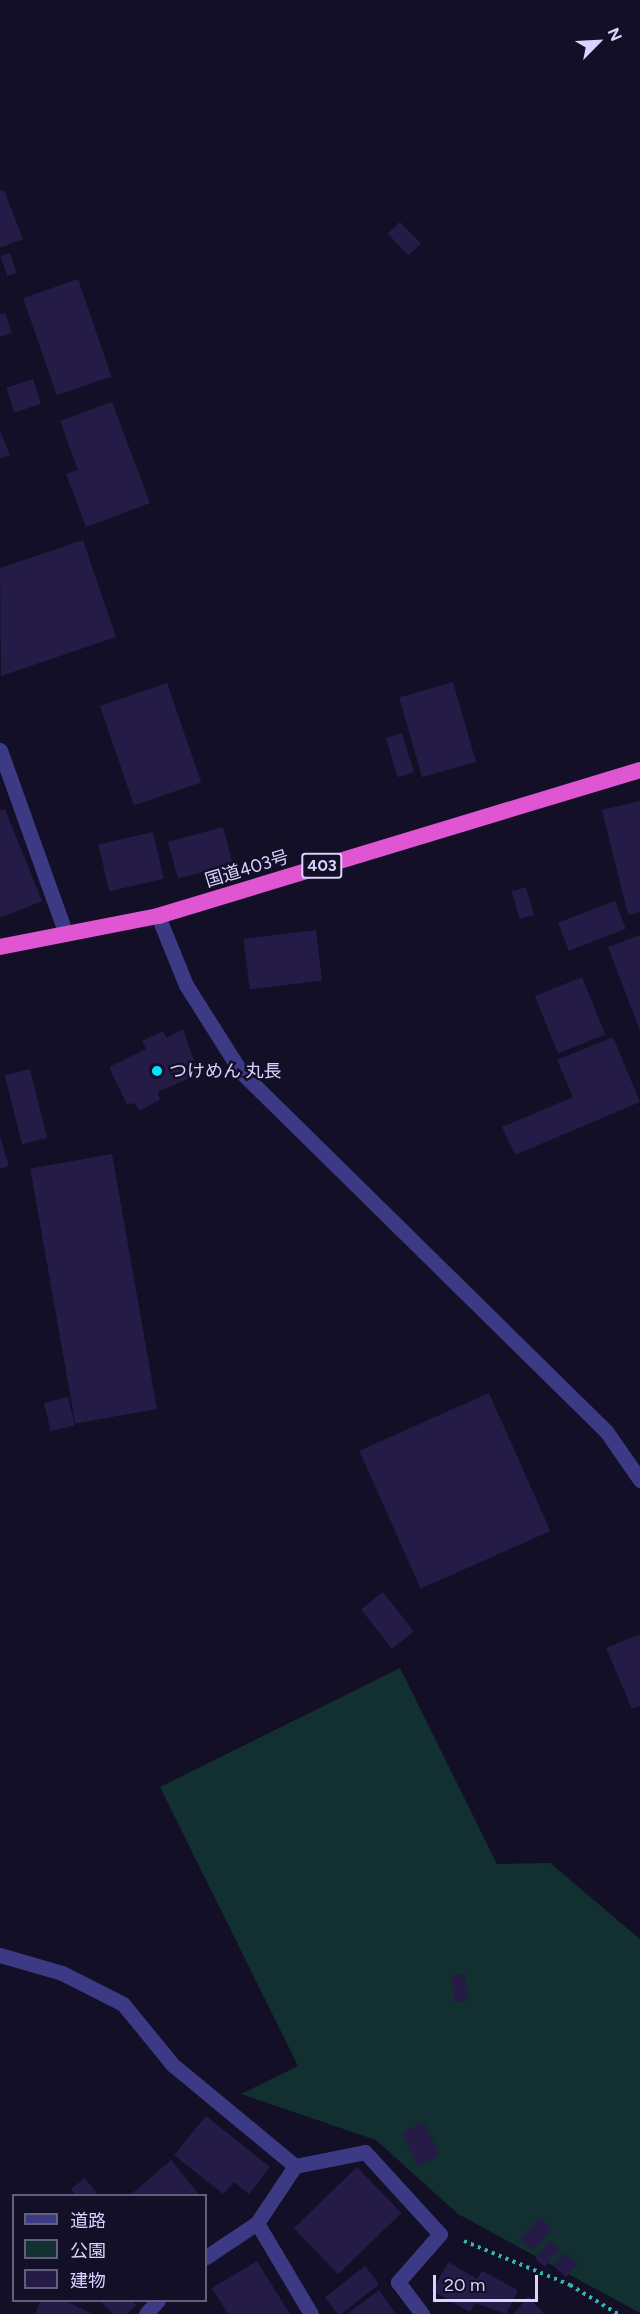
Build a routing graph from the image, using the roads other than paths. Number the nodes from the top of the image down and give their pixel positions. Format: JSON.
{"nodes":[{"id":1,"x":0,"y":750,"type":"edge"},
{"id":2,"x":640,"y":770,"type":"edge"},
{"id":3,"x":158,"y":916,"type":"junction"},
{"id":4,"x":66,"y":934,"type":"junction"},
{"id":5,"x":0,"y":947,"type":"edge"},
{"id":6,"x":640,"y":1480,"type":"edge"},
{"id":7,"x":0,"y":1955,"type":"edge"},
{"id":8,"x":295,"y":2166,"type":"junction"},
{"id":9,"x":257,"y":2223,"type":"junction"},
{"id":10,"x":207,"y":2256,"type":"edge"},
{"id":11,"x":157,"y":2302,"type":"edge"},
{"id":12,"x":146,"y":2314,"type":"edge"},
{"id":13,"x":311,"y":2314,"type":"edge"},
{"id":14,"x":422,"y":2314,"type":"edge"}],
"edges":[{"from":1,"to":4,"type":"street"},
{"from":2,"to":3,"type":"highway","name":"国道403号","number":"403"},
{"from":3,"to":4,"type":"highway","name":"国道403号","number":"403"},
{"from":3,"to":6,"type":"street"},
{"from":4,"to":5,"type":"highway","name":"国道403号","number":"403"},
{"from":7,"to":8,"type":"street"},
{"from":8,"to":9,"type":"street"},
{"from":8,"to":14,"type":"street"},
{"from":9,"to":10,"type":"street"},
{"from":9,"to":13,"type":"street"},
{"from":11,"to":12,"type":"street"}]}
